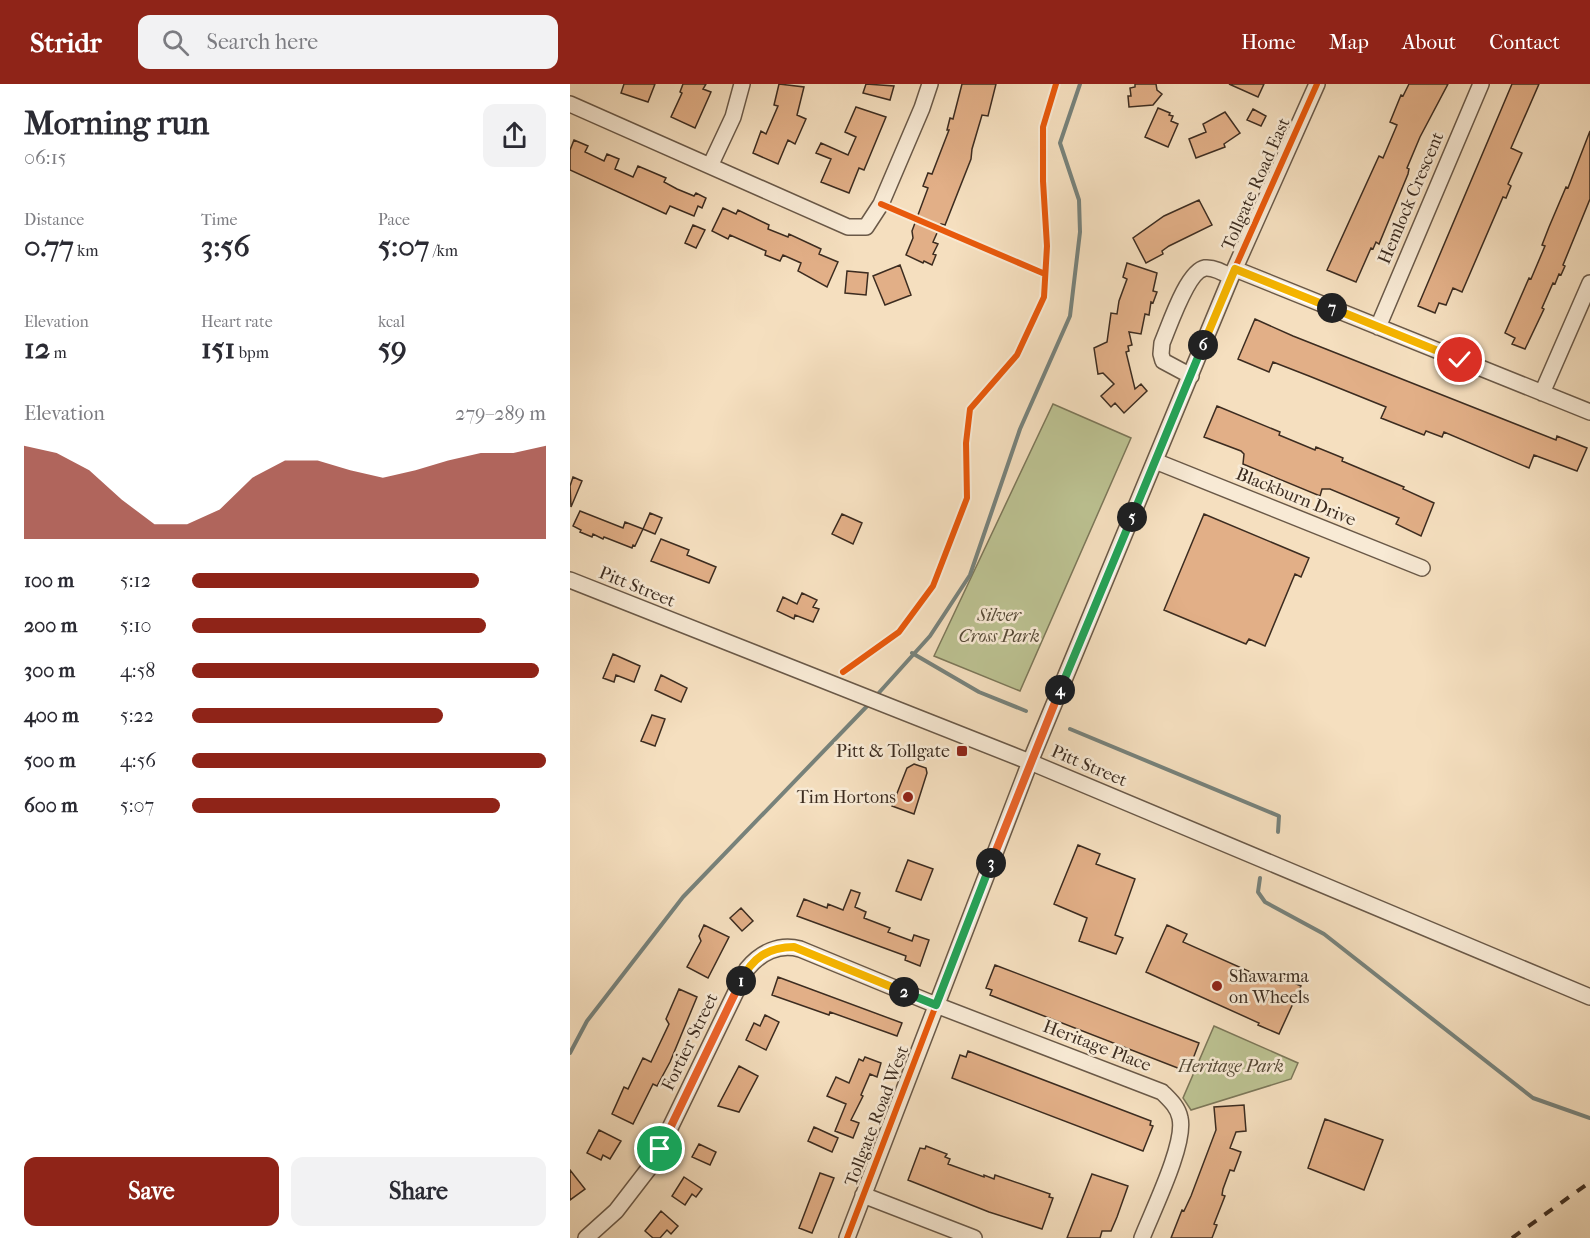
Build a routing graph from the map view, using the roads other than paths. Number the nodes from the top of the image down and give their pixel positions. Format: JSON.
{"nodes":[{"id":1,"x":742,"y":84,"type":"edge"},
{"id":2,"x":930,"y":84,"type":"edge"},
{"id":3,"x":1317,"y":84,"type":"edge"},
{"id":4,"x":1481,"y":84,"type":"edge"},
{"id":5,"x":570,"y":104,"type":"edge"},
{"id":6,"x":711,"y":164,"type":"junction"},
{"id":7,"x":1233,"y":273,"type":"junction"},
{"id":8,"x":1590,"y":283,"type":"edge"},
{"id":9,"x":1378,"y":327,"type":"junction"},
{"id":10,"x":1191,"y":376,"type":"junction"},
{"id":11,"x":1542,"y":393,"type":"junction"},
{"id":12,"x":1590,"y":412,"type":"edge"},
{"id":13,"x":1155,"y":461,"type":"junction"},
{"id":14,"x":1422,"y":568,"type":"dead end"},
{"id":15,"x":570,"y":580,"type":"edge"},
{"id":16,"x":1030,"y":762,"type":"junction"},
{"id":17,"x":1590,"y":997,"type":"edge"},
{"id":18,"x":936,"y":1005,"type":"junction"},
{"id":19,"x":863,"y":1195,"type":"junction"},
{"id":20,"x":586,"y":1238,"type":"edge"},
{"id":21,"x":847,"y":1238,"type":"edge"},
{"id":22,"x":975,"y":1238,"type":"edge"},
{"id":23,"x":1142,"y":1238,"type":"edge"}],
"edges":[{"from":1,"to":6,"type":"street"},
{"from":2,"to":6,"type":"street"},
{"from":3,"to":7,"type":"street","name":"Tollgate Road East"},
{"from":4,"to":9,"type":"street","name":"Hemlock Crescent"},
{"from":5,"to":6,"type":"street"},
{"from":7,"to":9,"type":"street"},
{"from":7,"to":10,"type":"street","name":"Tollgate Road East"},
{"from":7,"to":10,"type":"street"},
{"from":8,"to":11,"type":"street"},
{"from":9,"to":11,"type":"street"},
{"from":10,"to":13,"type":"street","name":"Tollgate Road East"},
{"from":11,"to":12,"type":"street"},
{"from":13,"to":14,"type":"street","name":"Blackburn Drive"},
{"from":13,"to":16,"type":"street","name":"Tollgate Road East"},
{"from":15,"to":16,"type":"street","name":"Pitt Street"},
{"from":16,"to":17,"type":"street","name":"Pitt Street"},
{"from":16,"to":18,"type":"street","name":"Tollgate Road West"},
{"from":18,"to":19,"type":"street","name":"Tollgate Road West"},
{"from":18,"to":20,"type":"street","name":"Fortier Street"},
{"from":18,"to":23,"type":"street","name":"Heritage Place"},
{"from":19,"to":21,"type":"street","name":"Tollgate Road West"},
{"from":19,"to":22,"type":"street"}]}
